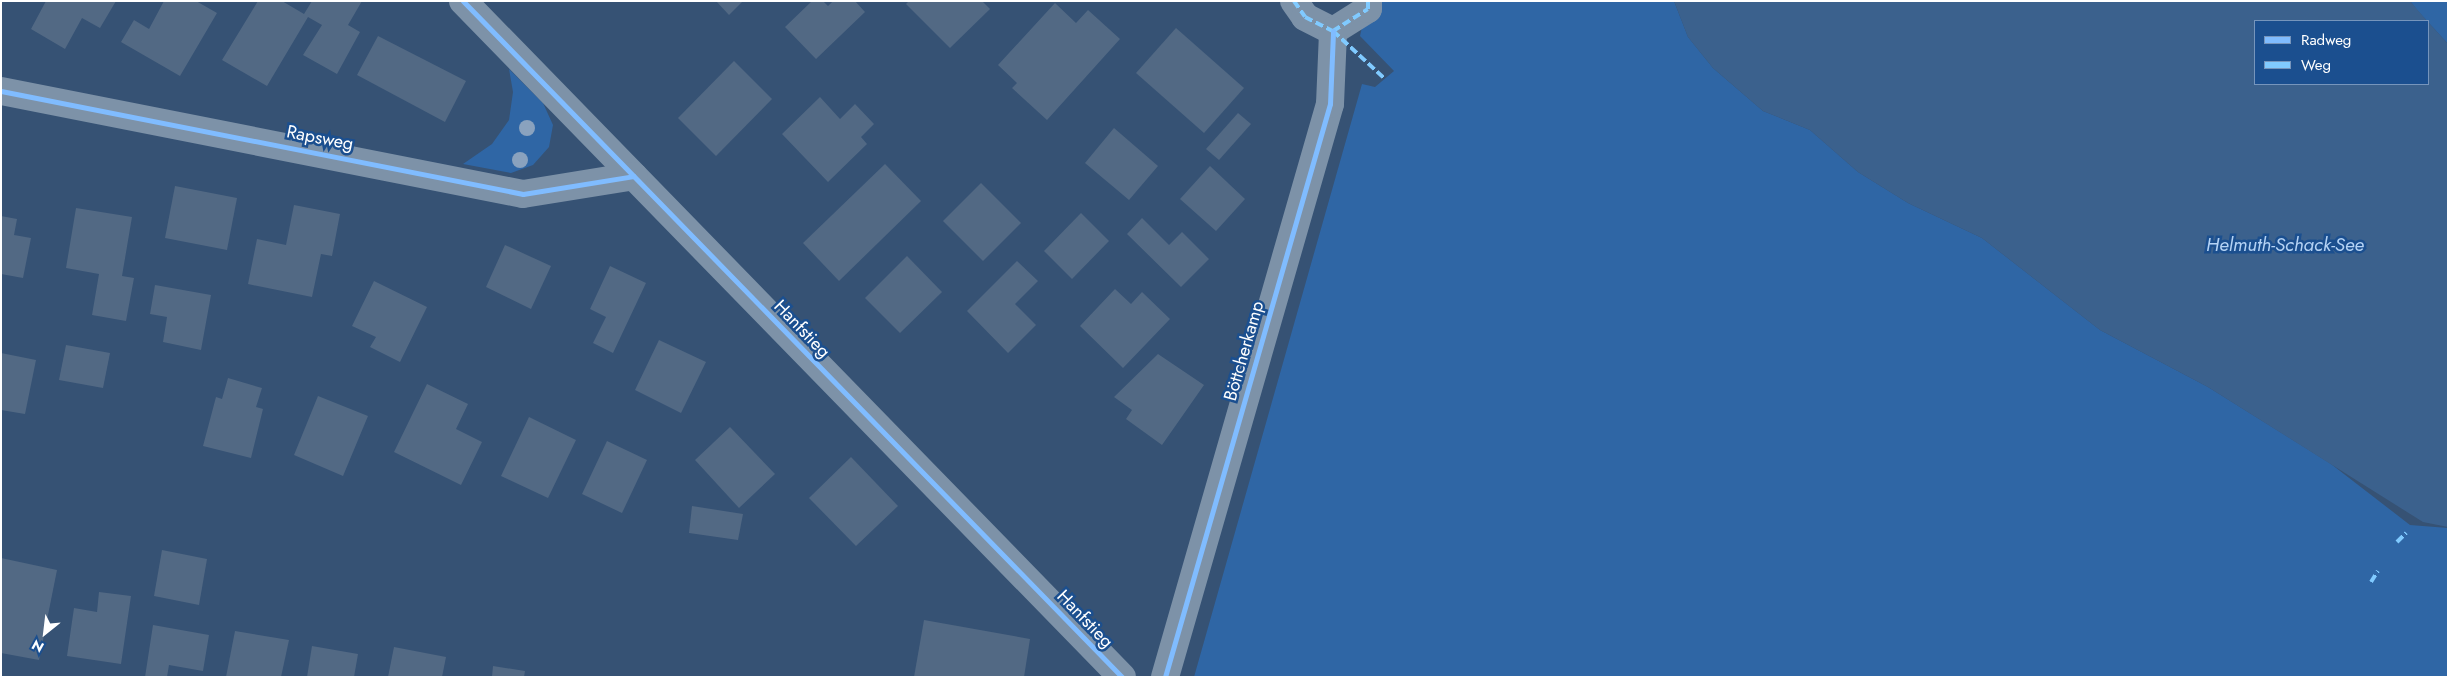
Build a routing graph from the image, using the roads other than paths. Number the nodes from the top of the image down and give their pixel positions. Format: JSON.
{"nodes":[{"id":1,"x":463,"y":1,"type":"edge"},
{"id":2,"x":1294,"y":1,"type":"edge"},
{"id":3,"x":1368,"y":1,"type":"edge"},
{"id":4,"x":1333,"y":31,"type":"junction"},
{"id":5,"x":1,"y":91,"type":"edge"},
{"id":6,"x":634,"y":176,"type":"junction"},
{"id":7,"x":1122,"y":677,"type":"edge"},
{"id":8,"x":1165,"y":677,"type":"edge"}],
"edges":[{"from":1,"to":6,"type":"street","name":"Hanfstieg"},
{"from":2,"to":4,"type":"street"},
{"from":3,"to":4,"type":"street"},
{"from":4,"to":8,"type":"street","name":"Böttcherkamp"},
{"from":5,"to":6,"type":"street","name":"Rapsweg"},
{"from":6,"to":7,"type":"street","name":"Hanfstieg"}]}
